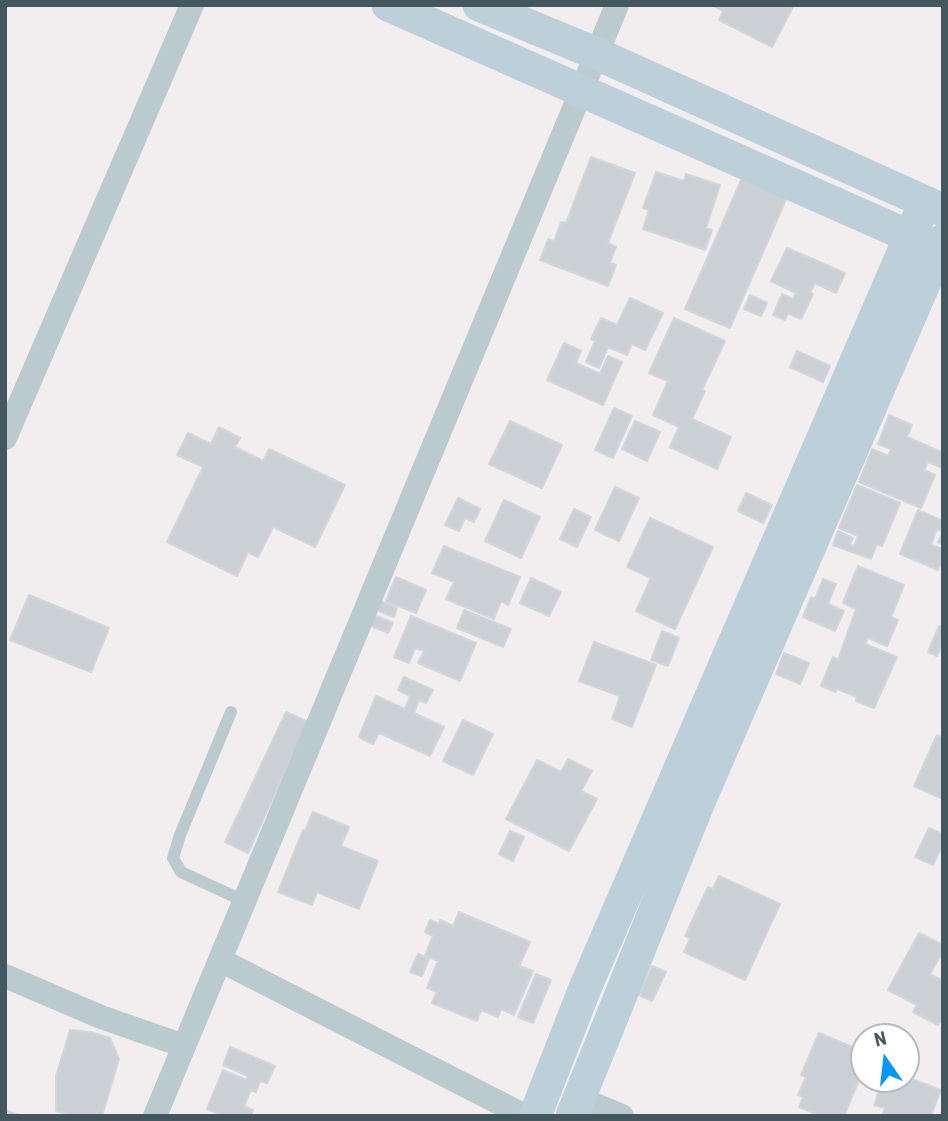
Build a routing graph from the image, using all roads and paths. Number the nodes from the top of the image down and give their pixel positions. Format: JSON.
{"nodes":[{"id":1,"x":192,"y":5,"type":"edge"},
{"id":2,"x":388,"y":5,"type":"edge"},
{"id":3,"x":479,"y":5,"type":"edge"},
{"id":4,"x":617,"y":5,"type":"edge"},
{"id":5,"x":595,"y":53,"type":"junction"},
{"id":6,"x":580,"y":90,"type":"junction"},
{"id":7,"x":937,"y":200,"type":"edge"},
{"id":8,"x":933,"y":244,"type":"edge"},
{"id":9,"x":5,"y":438,"type":"edge"},
{"id":10,"x":231,"y":712,"type":"dead end"},
{"id":11,"x":684,"y":799,"type":"junction"},
{"id":12,"x":244,"y":901,"type":"junction"},
{"id":13,"x":220,"y":960,"type":"junction"},
{"id":14,"x":5,"y":976,"type":"edge"},
{"id":15,"x":184,"y":1046,"type":"junction"},
{"id":16,"x":575,"y":1107,"type":"edge"},
{"id":17,"x":155,"y":1116,"type":"edge"},
{"id":18,"x":525,"y":1116,"type":"edge"},
{"id":19,"x":536,"y":1116,"type":"edge"},
{"id":20,"x":622,"y":1116,"type":"edge"}],
"edges":[{"from":1,"to":9,"type":"street"},
{"from":2,"to":6,"type":"street"},
{"from":3,"to":5,"type":"street"},
{"from":4,"to":5,"type":"street"},
{"from":5,"to":6,"type":"street"},
{"from":5,"to":7,"type":"street"},
{"from":6,"to":8,"type":"street"},
{"from":6,"to":12,"type":"street"},
{"from":7,"to":8,"type":"street"},
{"from":8,"to":11,"type":"street"},
{"from":10,"to":12,"type":"lane"},
{"from":11,"to":16,"type":"street"},
{"from":11,"to":19,"type":"street"},
{"from":12,"to":13,"type":"street"},
{"from":13,"to":15,"type":"street"},
{"from":13,"to":18,"type":"street"},
{"from":14,"to":15,"type":"street"},
{"from":15,"to":17,"type":"street"},
{"from":16,"to":20,"type":"street"}]}
